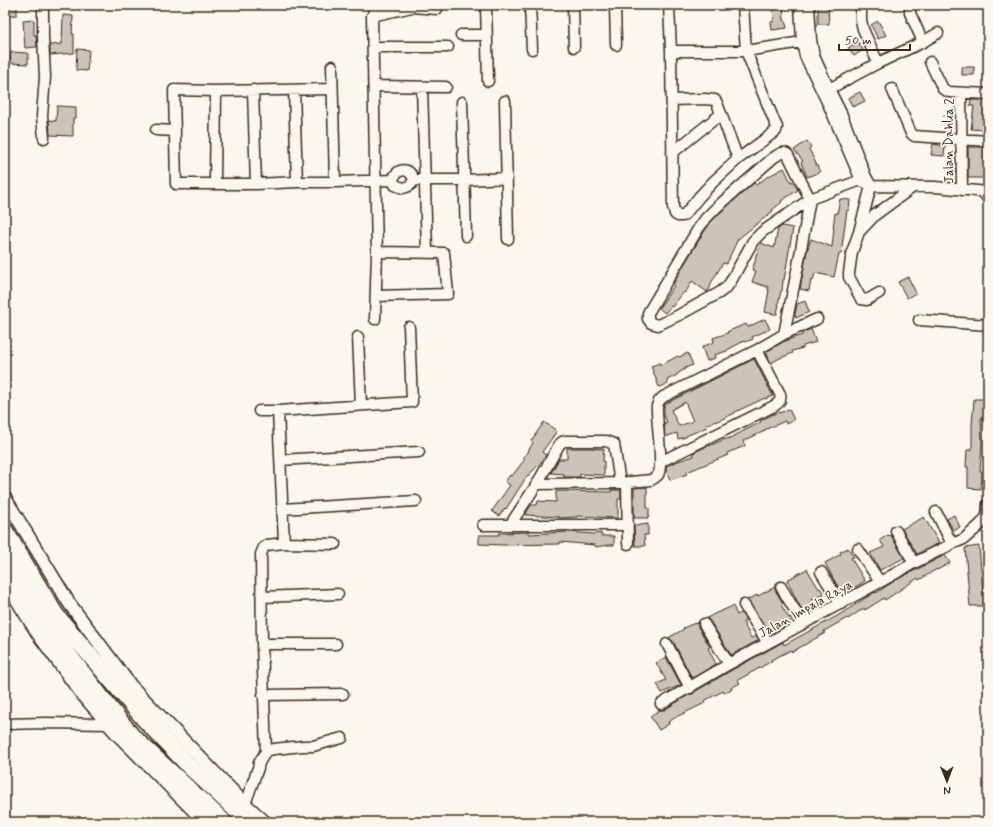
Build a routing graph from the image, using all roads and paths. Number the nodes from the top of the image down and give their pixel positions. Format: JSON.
{"nodes":[{"id":1,"x":43,"y":5,"type":"edge"},
{"id":2,"x":378,"y":5,"type":"edge"},
{"id":3,"x":486,"y":5,"type":"edge"},
{"id":4,"x":530,"y":5,"type":"edge"},
{"id":5,"x":573,"y":5,"type":"edge"},
{"id":6,"x":615,"y":5,"type":"edge"},
{"id":7,"x":669,"y":5,"type":"edge"},
{"id":8,"x":743,"y":5,"type":"edge"},
{"id":9,"x":800,"y":5,"type":"edge"},
{"id":10,"x":809,"y":5,"type":"edge"},
{"id":11,"x":862,"y":5,"type":"edge"},
{"id":12,"x":910,"y":5,"type":"edge"},
{"id":13,"x":412,"y":6,"type":"edge"},
{"id":14,"x":437,"y":9,"type":"dead end"},
{"id":15,"x":372,"y":16,"type":"junction"},
{"id":16,"x":938,"y":33,"type":"dead end"},
{"id":17,"x":461,"y":35,"type":"dead end"},
{"id":18,"x":486,"y":35,"type":"junction"},
{"id":19,"x":807,"y":41,"type":"junction"},
{"id":20,"x":923,"y":42,"type":"junction"},
{"id":21,"x":616,"y":45,"type":"dead end"},
{"id":22,"x":373,"y":47,"type":"junction"},
{"id":23,"x":448,"y":47,"type":"dead end"},
{"id":24,"x":574,"y":47,"type":"dead end"},
{"id":25,"x":532,"y":49,"type":"dead end"},
{"id":26,"x":671,"y":51,"type":"junction"},
{"id":27,"x":746,"y":51,"type":"junction"},
{"id":28,"x":930,"y":62,"type":"dead end"},
{"id":29,"x":878,"y":63,"type":"junction"},
{"id":30,"x":332,"y":66,"type":"dead end"},
{"id":31,"x":488,"y":82,"type":"dead end"},
{"id":32,"x":374,"y":86,"type":"junction"},
{"id":33,"x":422,"y":87,"type":"junction"},
{"id":34,"x":446,"y":87,"type":"dead end"},
{"id":35,"x":892,"y":88,"type":"dead end"},
{"id":36,"x":332,"y":89,"type":"junction"},
{"id":37,"x":829,"y":89,"type":"junction"},
{"id":38,"x":253,"y":90,"type":"junction"},
{"id":39,"x":294,"y":90,"type":"junction"},
{"id":40,"x":216,"y":91,"type":"junction"},
{"id":41,"x":961,"y":93,"type":"junction"},
{"id":42,"x":988,"y":94,"type":"edge"},
{"id":43,"x":672,"y":100,"type":"junction"},
{"id":44,"x":505,"y":101,"type":"dead end"},
{"id":45,"x":462,"y":102,"type":"dead end"},
{"id":46,"x":721,"y":114,"type":"junction"},
{"id":47,"x":838,"y":117,"type":"junction"},
{"id":48,"x":156,"y":130,"type":"dead end"},
{"id":49,"x":175,"y":131,"type":"junction"},
{"id":50,"x":44,"y":138,"type":"dead end"},
{"id":51,"x":962,"y":140,"type":"junction"},
{"id":52,"x":988,"y":142,"type":"edge"},
{"id":53,"x":672,"y":153,"type":"junction"},
{"id":54,"x":738,"y":159,"type":"junction"},
{"id":55,"x":507,"y":178,"type":"junction"},
{"id":56,"x":393,"y":180,"type":"junction"},
{"id":57,"x":414,"y":180,"type":"junction"},
{"id":58,"x":424,"y":180,"type":"junction"},
{"id":59,"x":465,"y":180,"type":"junction"},
{"id":60,"x":376,"y":181,"type":"junction"},
{"id":61,"x":866,"y":181,"type":"junction"},
{"id":62,"x":296,"y":182,"type":"junction"},
{"id":63,"x":335,"y":182,"type":"junction"},
{"id":64,"x":215,"y":184,"type":"junction"},
{"id":65,"x":256,"y":184,"type":"junction"},
{"id":66,"x":913,"y":187,"type":"junction"},
{"id":67,"x":962,"y":190,"type":"junction"},
{"id":68,"x":984,"y":192,"type":"edge"},
{"id":69,"x":810,"y":199,"type":"junction"},
{"id":70,"x":988,"y":203,"type":"edge"},
{"id":71,"x":859,"y":232,"type":"junction"},
{"id":72,"x":466,"y":236,"type":"dead end"},
{"id":73,"x":508,"y":239,"type":"dead end"},
{"id":74,"x":377,"y":252,"type":"junction"},
{"id":75,"x":427,"y":252,"type":"junction"},
{"id":76,"x":879,"y":293,"type":"dead end"},
{"id":77,"x":376,"y":296,"type":"junction"},
{"id":78,"x":375,"y":319,"type":"dead end"},
{"id":79,"x":817,"y":319,"type":"dead end"},
{"id":80,"x":919,"y":320,"type":"dead end"},
{"id":81,"x":988,"y":325,"type":"edge"},
{"id":82,"x":409,"y":328,"type":"dead end"},
{"id":83,"x":784,"y":334,"type":"junction"},
{"id":84,"x":358,"y":337,"type":"dead end"},
{"id":85,"x":757,"y":350,"type":"junction"},
{"id":86,"x":361,"y":405,"type":"junction"},
{"id":87,"x":259,"y":411,"type":"dead end"},
{"id":88,"x":278,"y":411,"type":"junction"},
{"id":89,"x":419,"y":452,"type":"dead end"},
{"id":90,"x":280,"y":460,"type":"junction"},
{"id":91,"x":660,"y":462,"type":"junction"},
{"id":92,"x":623,"y":482,"type":"junction"},
{"id":93,"x":537,"y":484,"type":"junction"},
{"id":94,"x":5,"y":498,"type":"edge"},
{"id":95,"x":416,"y":501,"type":"dead end"},
{"id":96,"x":988,"y":504,"type":"edge"},
{"id":97,"x":282,"y":509,"type":"junction"},
{"id":98,"x":936,"y":512,"type":"dead end"},
{"id":99,"x":987,"y":516,"type":"edge"},
{"id":100,"x":483,"y":525,"type":"dead end"},
{"id":101,"x":510,"y":525,"type":"junction"},
{"id":102,"x":628,"y":525,"type":"junction"},
{"id":103,"x":5,"y":531,"type":"edge"},
{"id":104,"x":896,"y":531,"type":"dead end"},
{"id":105,"x":284,"y":543,"type":"junction"},
{"id":106,"x":335,"y":544,"type":"dead end"},
{"id":107,"x":628,"y":544,"type":"dead end"},
{"id":108,"x":952,"y":544,"type":"junction"},
{"id":109,"x":858,"y":549,"type":"dead end"},
{"id":110,"x":5,"y":558,"type":"edge"},
{"id":111,"x":914,"y":563,"type":"junction"},
{"id":112,"x":822,"y":572,"type":"dead end"},
{"id":113,"x":5,"y":581,"type":"edge"},
{"id":114,"x":880,"y":582,"type":"junction"},
{"id":115,"x":781,"y":587,"type":"dead end"},
{"id":116,"x":338,"y":594,"type":"dead end"},
{"id":117,"x":262,"y":597,"type":"junction"},
{"id":118,"x":841,"y":604,"type":"junction"},
{"id":119,"x":744,"y":605,"type":"dead end"},
{"id":120,"x":704,"y":624,"type":"dead end"},
{"id":121,"x":803,"y":624,"type":"junction"},
{"id":122,"x":768,"y":643,"type":"junction"},
{"id":123,"x":262,"y":644,"type":"junction"},
{"id":124,"x":336,"y":644,"type":"dead end"},
{"id":125,"x":667,"y":644,"type":"dead end"},
{"id":126,"x":729,"y":664,"type":"junction"},
{"id":127,"x":690,"y":688,"type":"junction"},
{"id":128,"x":344,"y":694,"type":"dead end"},
{"id":129,"x":263,"y":695,"type":"junction"},
{"id":130,"x":661,"y":704,"type":"dead end"},
{"id":131,"x":5,"y":724,"type":"edge"},
{"id":132,"x":109,"y":724,"type":"junction"},
{"id":133,"x":342,"y":738,"type":"dead end"},
{"id":134,"x":266,"y":751,"type":"junction"},
{"id":135,"x":245,"y":804,"type":"junction"},
{"id":136,"x":205,"y":822,"type":"edge"},
{"id":137,"x":224,"y":822,"type":"edge"},
{"id":138,"x":251,"y":822,"type":"edge"},
{"id":139,"x":264,"y":822,"type":"edge"}],
"edges":[{"from":1,"to":50,"type":"street"},
{"from":2,"to":15,"type":"street"},
{"from":3,"to":18,"type":"street"},
{"from":4,"to":25,"type":"street"},
{"from":5,"to":24,"type":"street"},
{"from":6,"to":21,"type":"street"},
{"from":7,"to":26,"type":"street"},
{"from":8,"to":27,"type":"street"},
{"from":9,"to":19,"type":"street"},
{"from":10,"to":19,"type":"street"},
{"from":11,"to":29,"type":"street"},
{"from":12,"to":20,"type":"street"},
{"from":13,"to":14,"type":"street"},
{"from":13,"to":15,"type":"street"},
{"from":15,"to":22,"type":"street"},
{"from":16,"to":20,"type":"street"},
{"from":17,"to":18,"type":"street"},
{"from":18,"to":31,"type":"street"},
{"from":19,"to":27,"type":"street"},
{"from":19,"to":37,"type":"street"},
{"from":19,"to":47,"type":"street"},
{"from":20,"to":29,"type":"street"},
{"from":22,"to":23,"type":"street"},
{"from":22,"to":32,"type":"street"},
{"from":26,"to":27,"type":"street"},
{"from":26,"to":43,"type":"street"},
{"from":27,"to":54,"type":"street"},
{"from":28,"to":41,"type":"street"},
{"from":29,"to":37,"type":"street"},
{"from":30,"to":36,"type":"street"},
{"from":32,"to":33,"type":"street"},
{"from":32,"to":60,"type":"street"},
{"from":33,"to":34,"type":"street"},
{"from":33,"to":58,"type":"street"},
{"from":35,"to":51,"type":"street"},
{"from":36,"to":39,"type":"street"},
{"from":36,"to":63,"type":"street"},
{"from":37,"to":47,"type":"street"},
{"from":38,"to":39,"type":"street"},
{"from":38,"to":40,"type":"street"},
{"from":38,"to":65,"type":"street"},
{"from":39,"to":62,"type":"street"},
{"from":40,"to":49,"type":"street"},
{"from":40,"to":64,"type":"street"},
{"from":41,"to":42,"type":"street"},
{"from":41,"to":51,"type":"street","name":"Jalan Dahlia 2"},
{"from":43,"to":46,"type":"street"},
{"from":43,"to":53,"type":"street"},
{"from":44,"to":55,"type":"street"},
{"from":45,"to":59,"type":"street"},
{"from":46,"to":53,"type":"street"},
{"from":46,"to":54,"type":"street"},
{"from":47,"to":61,"type":"street"},
{"from":48,"to":49,"type":"street"},
{"from":49,"to":64,"type":"street"},
{"from":51,"to":52,"type":"street"},
{"from":51,"to":67,"type":"street","name":"Jalan Dahlia 2"},
{"from":53,"to":54,"type":"street"},
{"from":55,"to":59,"type":"street"},
{"from":55,"to":73,"type":"street"},
{"from":56,"to":57,"type":"street"},
{"from":56,"to":57,"type":"street"},
{"from":56,"to":60,"type":"street"},
{"from":57,"to":58,"type":"street"},
{"from":58,"to":59,"type":"street"},
{"from":58,"to":75,"type":"street"},
{"from":59,"to":72,"type":"street"},
{"from":60,"to":63,"type":"street"},
{"from":60,"to":74,"type":"street"},
{"from":61,"to":66,"type":"street"},
{"from":61,"to":69,"type":"street"},
{"from":61,"to":71,"type":"street"},
{"from":62,"to":63,"type":"street"},
{"from":62,"to":65,"type":"street"},
{"from":64,"to":65,"type":"street"},
{"from":66,"to":67,"type":"street"},
{"from":66,"to":71,"type":"street"},
{"from":67,"to":68,"type":"street"},
{"from":68,"to":70,"type":"lane"},
{"from":69,"to":69,"type":"street"},
{"from":69,"to":83,"type":"street"},
{"from":71,"to":76,"type":"street"},
{"from":74,"to":75,"type":"street"},
{"from":74,"to":77,"type":"street"},
{"from":75,"to":77,"type":"street"},
{"from":77,"to":78,"type":"street"},
{"from":79,"to":83,"type":"street"},
{"from":80,"to":81,"type":"street"},
{"from":82,"to":86,"type":"street"},
{"from":83,"to":85,"type":"street"},
{"from":84,"to":86,"type":"street"},
{"from":85,"to":91,"type":"street"},
{"from":85,"to":91,"type":"street"},
{"from":86,"to":88,"type":"street"},
{"from":87,"to":88,"type":"street"},
{"from":88,"to":90,"type":"street"},
{"from":89,"to":90,"type":"street"},
{"from":90,"to":97,"type":"street"},
{"from":91,"to":92,"type":"street"},
{"from":92,"to":93,"type":"street"},
{"from":92,"to":93,"type":"street"},
{"from":92,"to":102,"type":"street"},
{"from":93,"to":101,"type":"street"},
{"from":94,"to":135,"type":"street"},
{"from":95,"to":97,"type":"street"},
{"from":96,"to":99,"type":"street"},
{"from":97,"to":105,"type":"street"},
{"from":98,"to":108,"type":"street"},
{"from":99,"to":108,"type":"street","name":"Jalan Impala Raya"},
{"from":100,"to":101,"type":"street"},
{"from":101,"to":102,"type":"street"},
{"from":102,"to":107,"type":"street"},
{"from":103,"to":138,"type":"highway"},
{"from":104,"to":111,"type":"street"},
{"from":105,"to":106,"type":"street"},
{"from":105,"to":117,"type":"street"},
{"from":108,"to":111,"type":"street","name":"Jalan Impala Raya"},
{"from":109,"to":114,"type":"street"},
{"from":110,"to":137,"type":"highway"},
{"from":111,"to":114,"type":"street","name":"Jalan Impala Raya"},
{"from":112,"to":118,"type":"street"},
{"from":113,"to":132,"type":"street"},
{"from":114,"to":118,"type":"street","name":"Jalan Impala Raya"},
{"from":115,"to":121,"type":"street"},
{"from":116,"to":117,"type":"street"},
{"from":117,"to":123,"type":"street"},
{"from":118,"to":121,"type":"street","name":"Jalan Impala Raya"},
{"from":119,"to":122,"type":"street"},
{"from":120,"to":126,"type":"street"},
{"from":121,"to":122,"type":"street","name":"Jalan Impala Raya"},
{"from":122,"to":126,"type":"street","name":"Jalan Impala Raya"},
{"from":123,"to":124,"type":"street"},
{"from":123,"to":129,"type":"street"},
{"from":125,"to":127,"type":"street"},
{"from":126,"to":127,"type":"street","name":"Jalan Impala Raya"},
{"from":127,"to":130,"type":"street","name":"Jalan Impala Raya"},
{"from":128,"to":129,"type":"street"},
{"from":129,"to":134,"type":"street"},
{"from":131,"to":132,"type":"street"},
{"from":132,"to":136,"type":"street"},
{"from":133,"to":134,"type":"street"},
{"from":134,"to":135,"type":"street"},
{"from":135,"to":139,"type":"street"}]}
